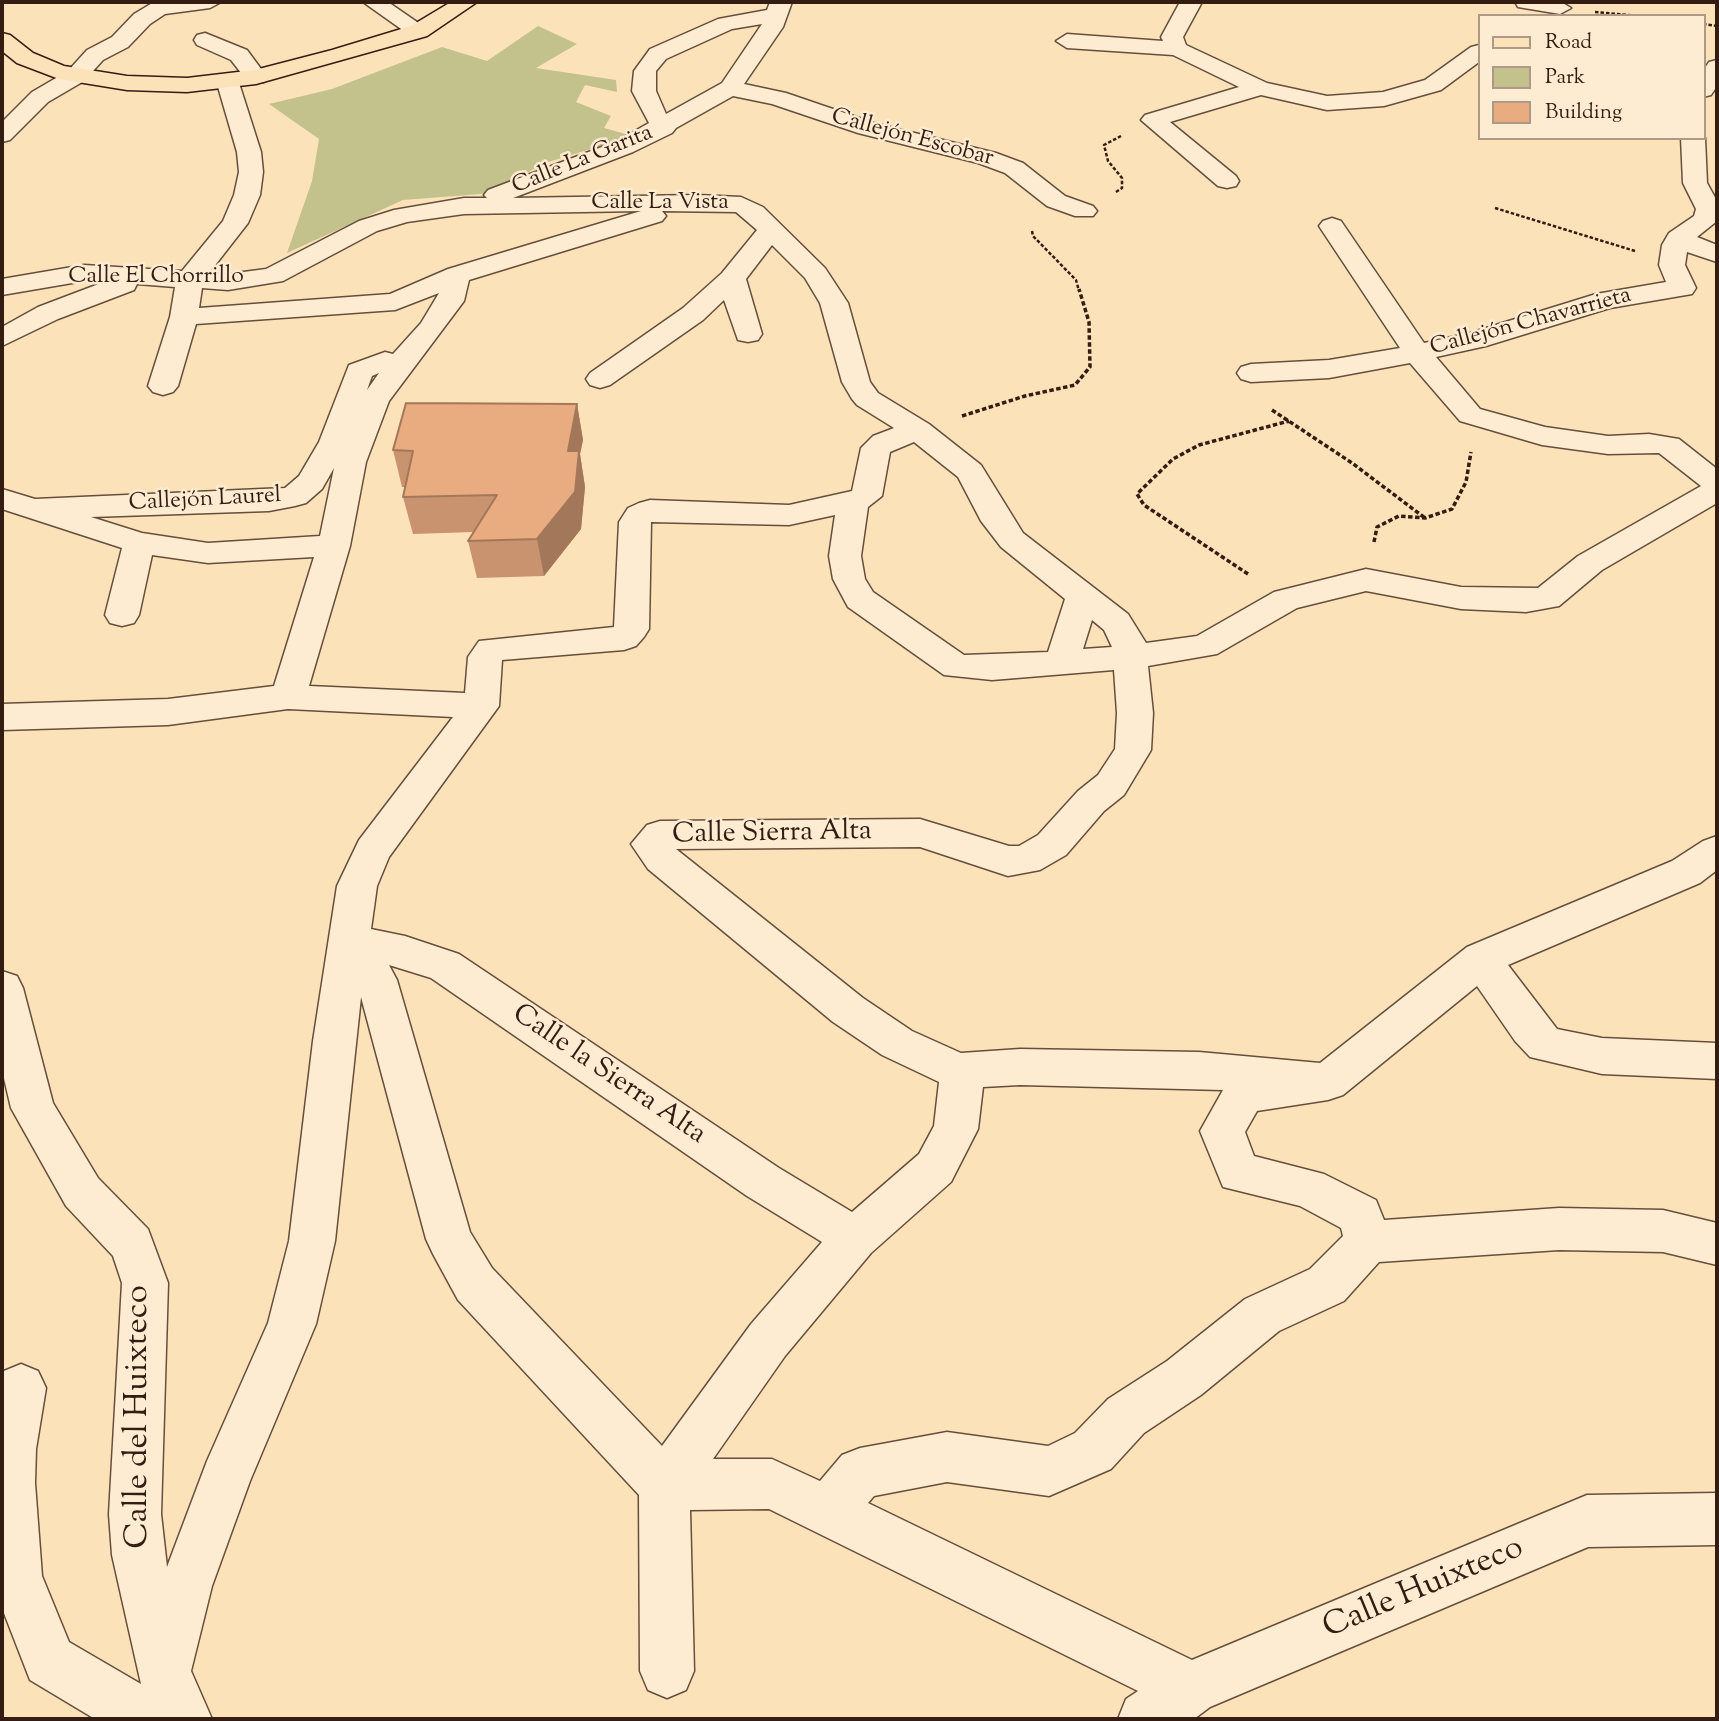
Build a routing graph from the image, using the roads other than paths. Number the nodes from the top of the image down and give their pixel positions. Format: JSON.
{"nodes":[{"id":1,"x":210,"y":2,"type":"edge"},
{"id":2,"x":374,"y":2,"type":"edge"},
{"id":3,"x":466,"y":2,"type":"edge"},
{"id":4,"x":752,"y":2,"type":"edge"},
{"id":5,"x":1191,"y":2,"type":"edge"},
{"id":6,"x":1526,"y":2,"type":"edge"},
{"id":7,"x":162,"y":5,"type":"edge"},
{"id":8,"x":708,"y":8,"type":"dead end"},
{"id":9,"x":778,"y":8,"type":"edge"},
{"id":10,"x":1557,"y":12,"type":"edge"},
{"id":11,"x":690,"y":22,"type":"dead end"},
{"id":12,"x":419,"y":31,"type":"junction"},
{"id":13,"x":205,"y":40,"type":"dead end"},
{"id":14,"x":1067,"y":41,"type":"dead end"},
{"id":15,"x":3,"y":44,"type":"edge"},
{"id":16,"x":1177,"y":49,"type":"junction"},
{"id":17,"x":1478,"y":53,"type":"edge"},
{"id":18,"x":1717,"y":67,"type":"edge"},
{"id":19,"x":76,"y":76,"type":"junction"},
{"id":20,"x":256,"y":77,"type":"junction"},
{"id":21,"x":227,"y":80,"type":"junction"},
{"id":22,"x":1705,"y":87,"type":"edge"},
{"id":23,"x":730,"y":88,"type":"junction"},
{"id":24,"x":1260,"y":88,"type":"junction"},
{"id":25,"x":664,"y":128,"type":"junction"},
{"id":26,"x":2,"y":135,"type":"edge"},
{"id":27,"x":1693,"y":140,"type":"edge"},
{"id":28,"x":1227,"y":181,"type":"dead end"},
{"id":29,"x":697,"y":204,"type":"junction"},
{"id":30,"x":464,"y":206,"type":"junction"},
{"id":31,"x":1713,"y":209,"type":"edge"},
{"id":32,"x":1084,"y":211,"type":"road end"},
{"id":33,"x":1332,"y":226,"type":"dead end"},
{"id":34,"x":771,"y":229,"type":"junction"},
{"id":35,"x":1675,"y":252,"type":"junction"},
{"id":36,"x":1717,"y":254,"type":"edge"},
{"id":37,"x":457,"y":275,"type":"junction"},
{"id":38,"x":142,"y":278,"type":"junction"},
{"id":39,"x":732,"y":278,"type":"junction"},
{"id":40,"x":190,"y":279,"type":"junction"},
{"id":41,"x":2,"y":288,"type":"edge"},
{"id":42,"x":184,"y":317,"type":"junction"},
{"id":43,"x":748,"y":334,"type":"dead end"},
{"id":44,"x":2,"y":338,"type":"edge"},
{"id":45,"x":392,"y":338,"type":"junction"},
{"id":46,"x":1417,"y":353,"type":"junction"},
{"id":47,"x":1251,"y":373,"type":"road end"},
{"id":48,"x":600,"y":379,"type":"dead end"},
{"id":49,"x":163,"y":386,"type":"dead end"},
{"id":50,"x":918,"y":430,"type":"junction"},
{"id":51,"x":1717,"y":484,"type":"edge"},
{"id":52,"x":1717,"y":490,"type":"edge"},
{"id":53,"x":853,"y":502,"type":"junction"},
{"id":54,"x":15,"y":504,"type":"edge"},
{"id":55,"x":139,"y":543,"type":"junction"},
{"id":56,"x":334,"y":546,"type":"junction"},
{"id":57,"x":1082,"y":597,"type":"junction"},
{"id":58,"x":122,"y":615,"type":"dead end"},
{"id":59,"x":1132,"y":657,"type":"junction"},
{"id":60,"x":1062,"y":661,"type":"junction"},
{"id":61,"x":288,"y":697,"type":"junction"},
{"id":62,"x":481,"y":706,"type":"junction"},
{"id":63,"x":2,"y":717,"type":"edge"},
{"id":64,"x":1717,"y":851,"type":"edge"},
{"id":65,"x":350,"y":941,"type":"junction"},
{"id":66,"x":1481,"y":959,"type":"junction"},
{"id":67,"x":2,"y":988,"type":"edge"},
{"id":68,"x":1717,"y":1061,"type":"edge"},
{"id":69,"x":958,"y":1070,"type":"junction"},
{"id":70,"x":1328,"y":1082,"type":"junction"},
{"id":71,"x":855,"y":1238,"type":"junction"},
{"id":72,"x":1368,"y":1242,"type":"junction"},
{"id":73,"x":1717,"y":1244,"type":"edge"},
{"id":74,"x":21,"y":1388,"type":"dead end"},
{"id":75,"x":664,"y":1485,"type":"junction"},
{"id":76,"x":829,"y":1510,"type":"junction"},
{"id":77,"x":1717,"y":1519,"type":"edge"},
{"id":78,"x":667,"y":1671,"type":"dead end"},
{"id":79,"x":1191,"y":1688,"type":"junction"},
{"id":80,"x":168,"y":1704,"type":"edge"},
{"id":81,"x":1146,"y":1719,"type":"edge"}],
"edges":[{"from":1,"to":7,"type":"street"},
{"from":2,"to":12,"type":"street"},
{"from":3,"to":12,"type":"main road"},
{"from":4,"to":9,"type":"street"},
{"from":5,"to":16,"type":"street"},
{"from":6,"to":10,"type":"street"},
{"from":7,"to":19,"type":"street"},
{"from":8,"to":11,"type":"street"},
{"from":9,"to":23,"type":"street"},
{"from":9,"to":25,"type":"street","name":"Calle La Garita"},
{"from":12,"to":20,"type":"main road"},
{"from":13,"to":20,"type":"street"},
{"from":14,"to":16,"type":"street"},
{"from":15,"to":19,"type":"main road"},
{"from":16,"to":24,"type":"street"},
{"from":17,"to":24,"type":"street"},
{"from":18,"to":22,"type":"street"},
{"from":19,"to":21,"type":"main road"},
{"from":19,"to":26,"type":"street"},
{"from":20,"to":21,"type":"main road"},
{"from":21,"to":40,"type":"street"},
{"from":23,"to":25,"type":"street"},
{"from":23,"to":32,"type":"street","name":"Callejón Escobar"},
{"from":24,"to":28,"type":"street"},
{"from":25,"to":30,"type":"street","name":"Calle La Garita"},
{"from":27,"to":31,"type":"street"},
{"from":29,"to":30,"type":"street","name":"Calle La Vista"},
{"from":29,"to":34,"type":"street","name":"Calle La Vista"},
{"from":29,"to":37,"type":"street"},
{"from":30,"to":40,"type":"street","name":"Calle El Chorrillo"},
{"from":31,"to":35,"type":"street"},
{"from":33,"to":46,"type":"street"},
{"from":34,"to":39,"type":"street"},
{"from":34,"to":50,"type":"street","name":"Calle La Vista"},
{"from":35,"to":36,"type":"street"},
{"from":35,"to":46,"type":"street","name":"Callejón Chavarrieta"},
{"from":37,"to":45,"type":"street"},
{"from":37,"to":45,"type":"street"},
{"from":38,"to":40,"type":"street","name":"Calle El Chorrillo"},
{"from":38,"to":41,"type":"street","name":"Calle El Chorrillo"},
{"from":38,"to":44,"type":"street"},
{"from":39,"to":43,"type":"street"},
{"from":39,"to":48,"type":"street"},
{"from":40,"to":42,"type":"street"},
{"from":42,"to":45,"type":"street"},
{"from":42,"to":49,"type":"street"},
{"from":45,"to":54,"type":"street","name":"Callejón Laurel"},
{"from":45,"to":56,"type":"street"},
{"from":46,"to":47,"type":"street"},
{"from":46,"to":51,"type":"street"},
{"from":50,"to":53,"type":"street"},
{"from":50,"to":57,"type":"street","name":"Calle La Vista"},
{"from":52,"to":59,"type":"street"},
{"from":53,"to":60,"type":"street"},
{"from":53,"to":62,"type":"street"},
{"from":54,"to":55,"type":"street"},
{"from":55,"to":56,"type":"street"},
{"from":55,"to":58,"type":"street"},
{"from":56,"to":61,"type":"street"},
{"from":57,"to":59,"type":"street","name":"Calle La Vista"},
{"from":57,"to":60,"type":"street"},
{"from":59,"to":60,"type":"street"},
{"from":59,"to":69,"type":"street","name":"Calle Sierra Alta"},
{"from":61,"to":62,"type":"street"},
{"from":61,"to":63,"type":"street"},
{"from":62,"to":65,"type":"street"},
{"from":64,"to":66,"type":"street"},
{"from":65,"to":71,"type":"street","name":"Calle la Sierra Alta"},
{"from":65,"to":75,"type":"street"},
{"from":65,"to":80,"type":"street"},
{"from":66,"to":68,"type":"street"},
{"from":66,"to":70,"type":"street"},
{"from":67,"to":80,"type":"street","name":"Calle del Huixteco"},
{"from":69,"to":70,"type":"street"},
{"from":69,"to":71,"type":"street"},
{"from":70,"to":72,"type":"street"},
{"from":71,"to":75,"type":"street"},
{"from":72,"to":73,"type":"street"},
{"from":72,"to":76,"type":"street"},
{"from":74,"to":80,"type":"street"},
{"from":75,"to":76,"type":"street"},
{"from":75,"to":78,"type":"street"},
{"from":76,"to":79,"type":"street"},
{"from":77,"to":79,"type":"street","name":"Calle Huixteco"},
{"from":79,"to":81,"type":"street","name":"Calle Huixteco"}]}
